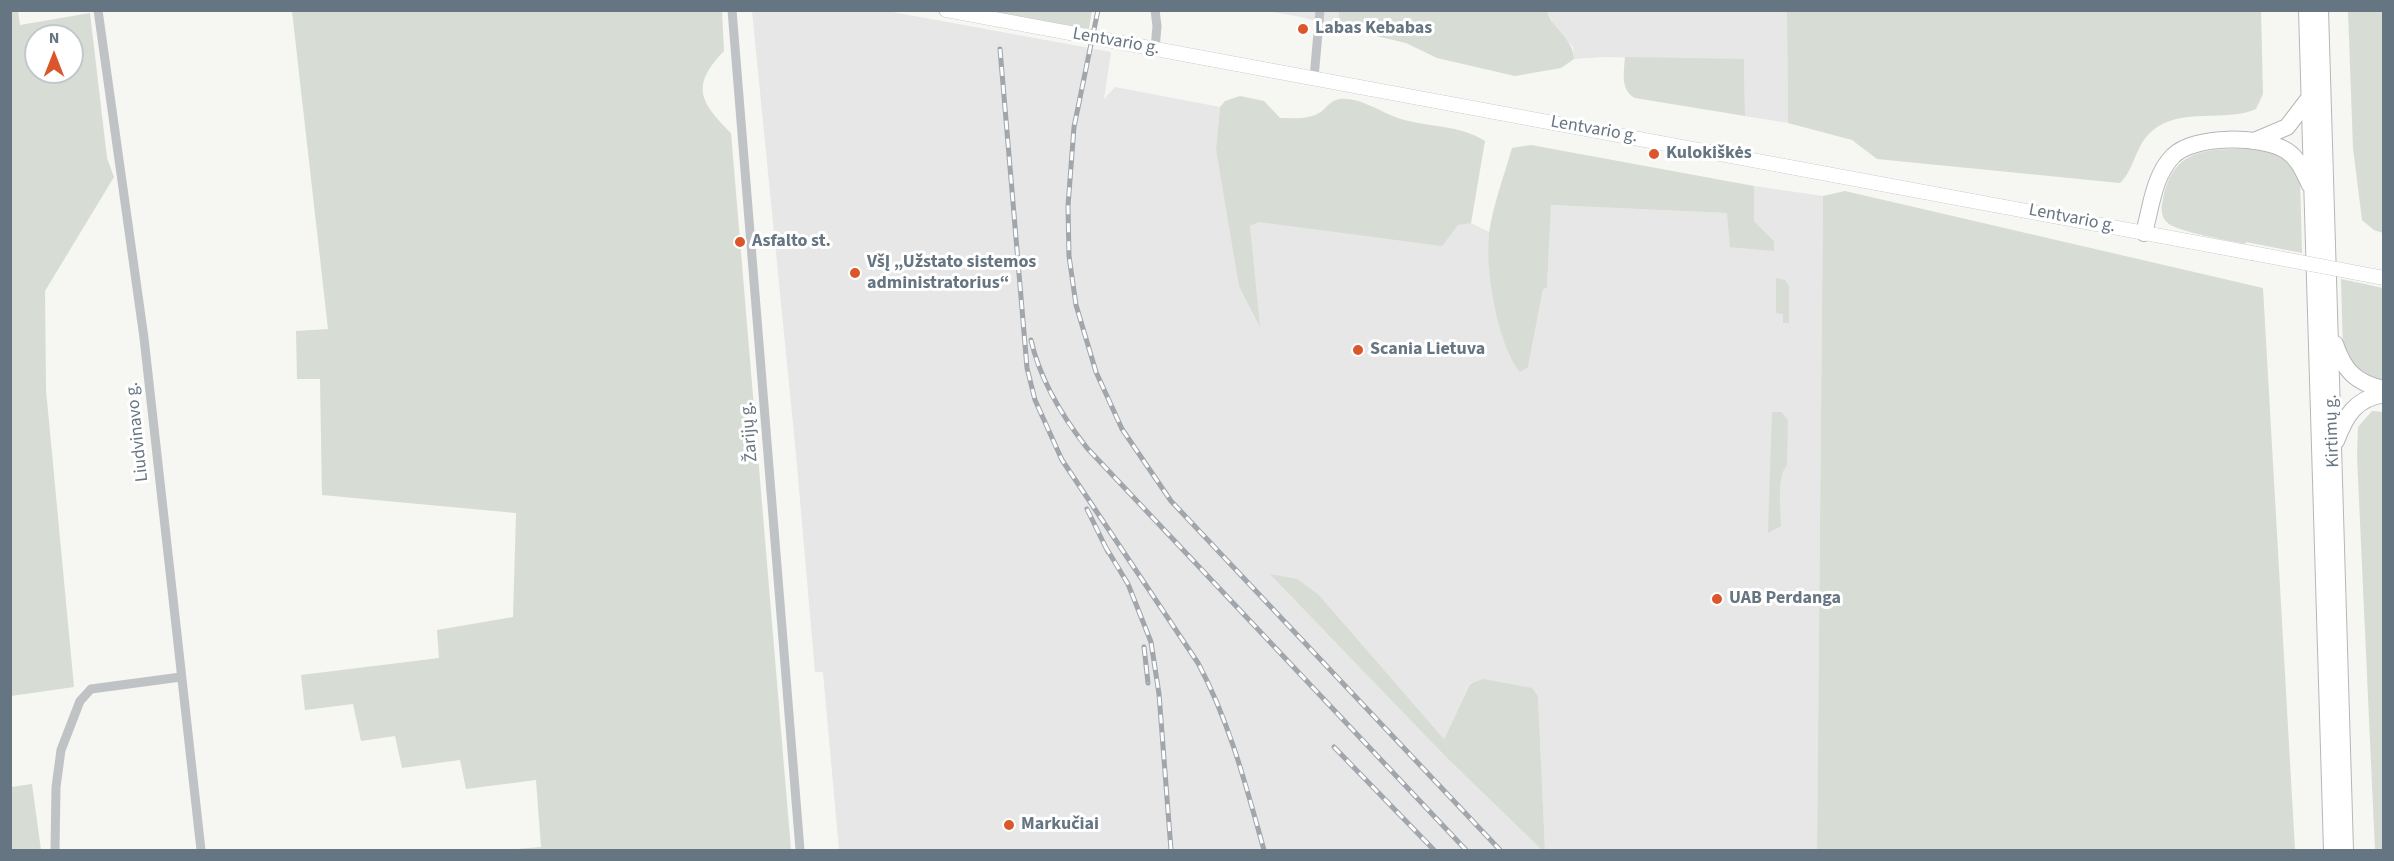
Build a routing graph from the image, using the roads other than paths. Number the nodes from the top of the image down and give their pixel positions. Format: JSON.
{"nodes":[{"id":1,"x":98,"y":10,"type":"edge"},
{"id":2,"x":732,"y":10,"type":"edge"},
{"id":3,"x":946,"y":10,"type":"edge"},
{"id":4,"x":1155,"y":10,"type":"edge"},
{"id":5,"x":1320,"y":10,"type":"edge"},
{"id":6,"x":2307,"y":10,"type":"edge"},
{"id":7,"x":2320,"y":10,"type":"edge"},
{"id":8,"x":1155,"y":49,"type":"junction"},
{"id":9,"x":1314,"y":78,"type":"junction"},
{"id":10,"x":2310,"y":97,"type":"junction"},
{"id":11,"x":2253,"y":141,"type":"junction"},
{"id":12,"x":2312,"y":189,"type":"junction"},
{"id":13,"x":2144,"y":233,"type":"junction"},
{"id":14,"x":2384,"y":278,"type":"edge"},
{"id":15,"x":2330,"y":326,"type":"junction"},
{"id":16,"x":2384,"y":389,"type":"edge"},
{"id":17,"x":2384,"y":394,"type":"edge"},
{"id":18,"x":2333,"y":447,"type":"junction"},
{"id":19,"x":181,"y":677,"type":"junction"},
{"id":20,"x":55,"y":850,"type":"edge"},
{"id":21,"x":201,"y":850,"type":"edge"},
{"id":22,"x":800,"y":850,"type":"edge"},
{"id":23,"x":2332,"y":850,"type":"edge"},
{"id":24,"x":2345,"y":850,"type":"edge"}],
"edges":[{"from":1,"to":19,"type":"street","name":"Liudvinavo g."},
{"from":2,"to":22,"type":"street","name":"Žarijų g."},
{"from":3,"to":8,"type":"main road","name":"Lentvario g."},
{"from":4,"to":8,"type":"street"},
{"from":5,"to":9,"type":"street"},
{"from":6,"to":10,"type":"highway","name":"Kirtimų g."},
{"from":7,"to":15,"type":"highway","name":"Kirtimų g."},
{"from":8,"to":9,"type":"main road","name":"Lentvario g."},
{"from":9,"to":13,"type":"main road","name":"Lentvario g."},
{"from":10,"to":11,"type":"highway"},
{"from":10,"to":12,"type":"highway","name":"Kirtimų g."},
{"from":11,"to":12,"type":"highway"},
{"from":11,"to":13,"type":"highway"},
{"from":12,"to":23,"type":"highway","name":"Kirtimų g."},
{"from":13,"to":14,"type":"main road","name":"Lentvario g.","bridge":true},
{"from":15,"to":16,"type":"highway"},
{"from":15,"to":18,"type":"highway","name":"Kirtimų g."},
{"from":17,"to":18,"type":"highway"},
{"from":18,"to":24,"type":"highway","name":"Kirtimų g."},
{"from":19,"to":20,"type":"street"},
{"from":19,"to":21,"type":"street","name":"Liudvinavo g."}]}
